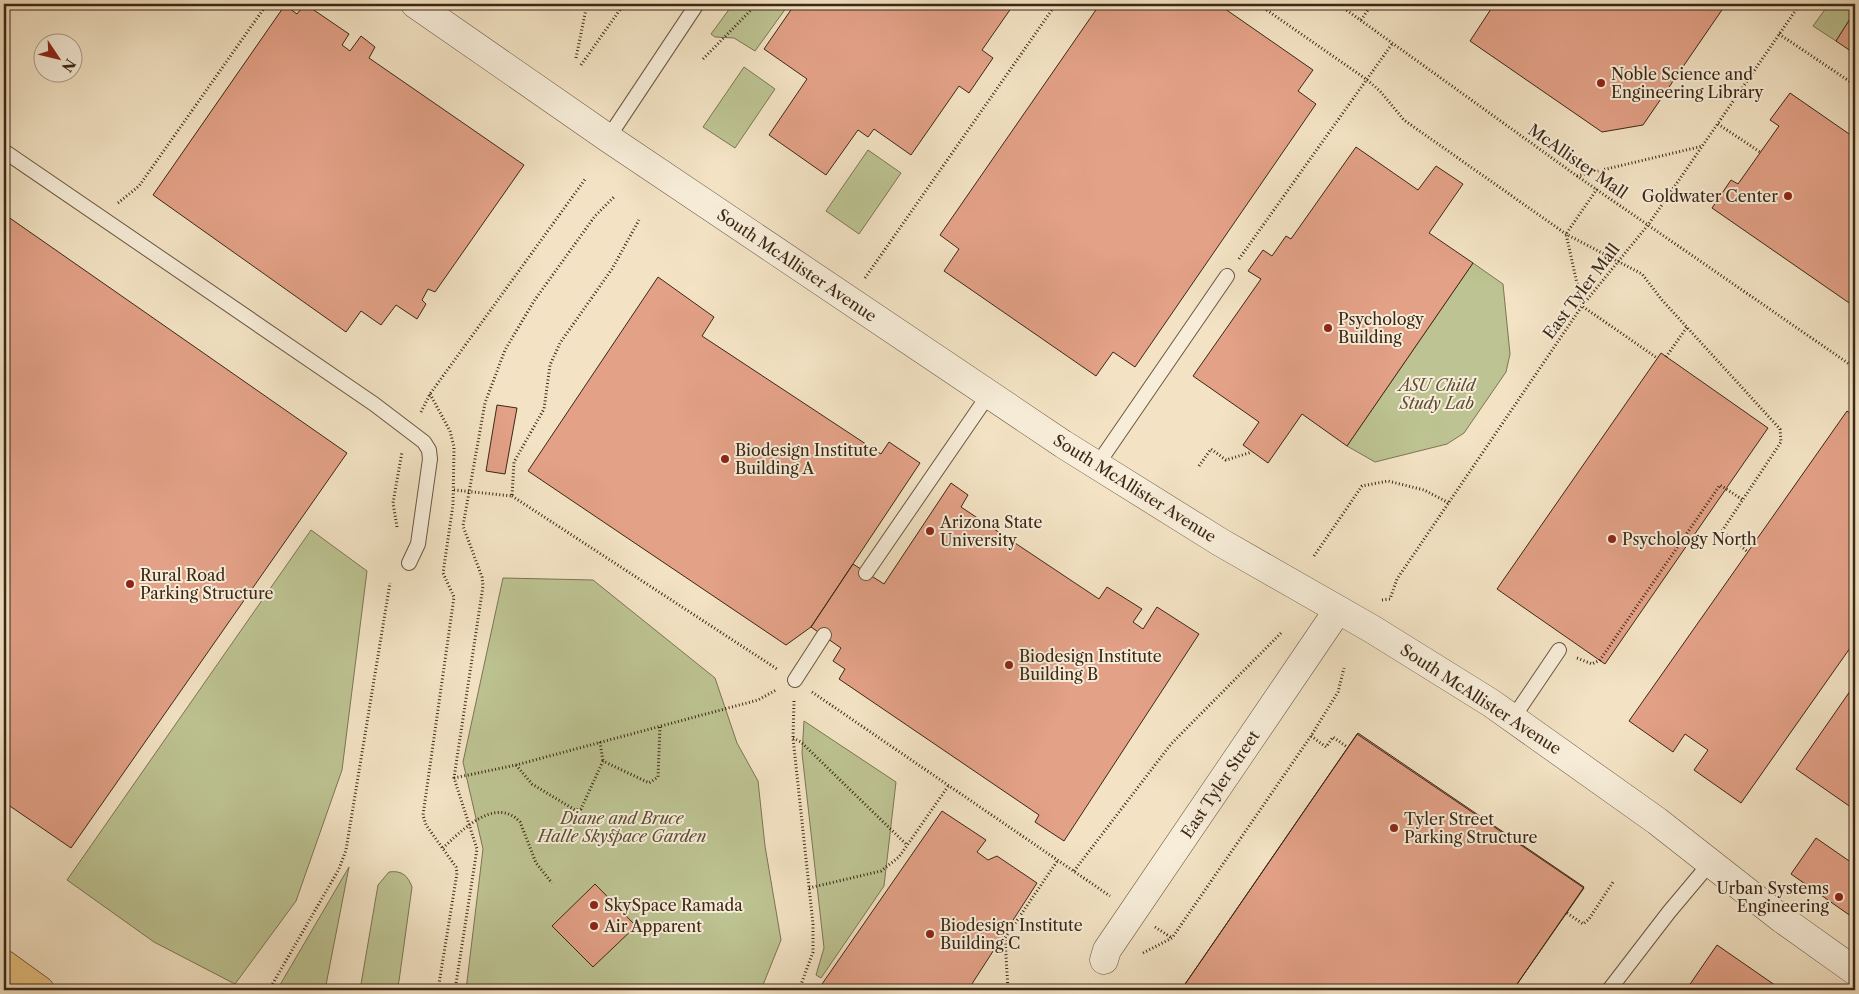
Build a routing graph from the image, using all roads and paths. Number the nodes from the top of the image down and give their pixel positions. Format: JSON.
{"nodes":[{"id":1,"x":267,"y":4,"type":"edge"},
{"id":2,"x":415,"y":4,"type":"edge"},
{"id":3,"x":586,"y":4,"type":"edge"},
{"id":4,"x":624,"y":4,"type":"edge"},
{"id":5,"x":697,"y":4,"type":"edge"},
{"id":6,"x":757,"y":4,"type":"edge"},
{"id":7,"x":1056,"y":4,"type":"edge"},
{"id":8,"x":1258,"y":4,"type":"edge"},
{"id":9,"x":1338,"y":4,"type":"edge"},
{"id":10,"x":1372,"y":4,"type":"edge"},
{"id":11,"x":1800,"y":4,"type":"edge"},
{"id":12,"x":1361,"y":20,"type":"junction"},
{"id":13,"x":1779,"y":34,"type":"junction"},
{"id":14,"x":1392,"y":44,"type":"junction"},
{"id":15,"x":576,"y":58,"type":"dead end"},
{"id":16,"x":703,"y":59,"type":"dead end"},
{"id":17,"x":581,"y":65,"type":"dead end"},
{"id":18,"x":1366,"y":79,"type":"junction"},
{"id":19,"x":1855,"y":85,"type":"edge"},
{"id":20,"x":1718,"y":124,"type":"junction"},
{"id":21,"x":608,"y":138,"type":"junction"},
{"id":22,"x":1703,"y":146,"type":"junction"},
{"id":23,"x":4,"y":151,"type":"edge"},
{"id":24,"x":1760,"y":152,"type":"dead end"},
{"id":25,"x":1577,"y":176,"type":"junction"},
{"id":26,"x":586,"y":178,"type":"dead end"},
{"id":27,"x":1597,"y":190,"type":"junction"},
{"id":28,"x":615,"y":196,"type":"dead end"},
{"id":29,"x":106,"y":220,"type":"junction"},
{"id":30,"x":640,"y":220,"type":"dead end"},
{"id":31,"x":1648,"y":225,"type":"junction"},
{"id":32,"x":1566,"y":234,"type":"junction"},
{"id":33,"x":1618,"y":260,"type":"junction"},
{"id":34,"x":1227,"y":276,"type":"joint"},
{"id":35,"x":850,"y":300,"type":"junction"},
{"id":36,"x":1582,"y":306,"type":"junction"},
{"id":37,"x":1687,"y":327,"type":"junction"},
{"id":38,"x":1666,"y":357,"type":"dead end"},
{"id":39,"x":1657,"y":358,"type":"dead end"},
{"id":40,"x":1855,"y":368,"type":"edge"},
{"id":41,"x":989,"y":394,"type":"junction"},
{"id":42,"x":412,"y":432,"type":"junction"},
{"id":43,"x":1252,"y":452,"type":"dead end"},
{"id":44,"x":1096,"y":465,"type":"junction"},
{"id":45,"x":1199,"y":466,"type":"dead end"},
{"id":46,"x":454,"y":490,"type":"dead end"},
{"id":47,"x":468,"y":492,"type":"junction"},
{"id":48,"x":1743,"y":500,"type":"junction"},
{"id":49,"x":1449,"y":503,"type":"junction"},
{"id":50,"x":397,"y":530,"type":"dead end"},
{"id":51,"x":450,"y":533,"type":"dead end"},
{"id":52,"x":1748,"y":552,"type":"dead end"},
{"id":53,"x":1314,"y":556,"type":"dead end"},
{"id":54,"x":409,"y":563,"type":"dead end"},
{"id":55,"x":866,"y":573,"type":"dead end"},
{"id":56,"x":390,"y":583,"type":"dead end"},
{"id":57,"x":1390,"y":599,"type":"dead end"},
{"id":58,"x":1338,"y":610,"type":"junction"},
{"id":59,"x":1282,"y":632,"type":"dead end"},
{"id":60,"x":824,"y":636,"type":"dead end"},
{"id":61,"x":1559,"y":650,"type":"joint"},
{"id":62,"x":1344,"y":668,"type":"dead end"},
{"id":63,"x":794,"y":680,"type":"junction"},
{"id":64,"x":1513,"y":718,"type":"junction"},
{"id":65,"x":660,"y":726,"type":"junction"},
{"id":66,"x":1311,"y":736,"type":"junction"},
{"id":67,"x":793,"y":738,"type":"junction"},
{"id":68,"x":600,"y":742,"type":"junction"},
{"id":69,"x":1348,"y":747,"type":"dead end"},
{"id":70,"x":603,"y":761,"type":"junction"},
{"id":71,"x":516,"y":765,"type":"junction"},
{"id":72,"x":454,"y":778,"type":"junction"},
{"id":73,"x":949,"y":786,"type":"dead end"},
{"id":74,"x":470,"y":823,"type":"junction"},
{"id":75,"x":907,"y":846,"type":"junction"},
{"id":76,"x":443,"y":848,"type":"junction"},
{"id":77,"x":1058,"y":860,"type":"dead end"},
{"id":78,"x":1711,"y":862,"type":"junction"},
{"id":79,"x":1074,"y":871,"type":"dead end"},
{"id":80,"x":1613,"y":882,"type":"dead end"},
{"id":81,"x":552,"y":883,"type":"dead end"},
{"id":82,"x":1094,"y":885,"type":"dead end"},
{"id":83,"x":809,"y":888,"type":"junction"},
{"id":84,"x":1111,"y":897,"type":"dead end"},
{"id":85,"x":1567,"y":913,"type":"dead end"},
{"id":86,"x":1153,"y":925,"type":"dead end"},
{"id":87,"x":1172,"y":938,"type":"junction"},
{"id":88,"x":1143,"y":953,"type":"dead end"},
{"id":89,"x":1104,"y":960,"type":"dead end"},
{"id":90,"x":4,"y":964,"type":"edge"},
{"id":91,"x":1855,"y":971,"type":"edge"},
{"id":92,"x":40,"y":990,"type":"edge"},
{"id":93,"x":269,"y":990,"type":"edge"},
{"id":94,"x":438,"y":990,"type":"edge"},
{"id":95,"x":455,"y":990,"type":"edge"},
{"id":96,"x":799,"y":990,"type":"edge"},
{"id":97,"x":1008,"y":990,"type":"edge"},
{"id":98,"x":1609,"y":990,"type":"edge"}],
"edges":[{"from":1,"to":29,"type":"path"},
{"from":2,"to":21,"type":"street","name":"South McAllister Avenue"},
{"from":3,"to":15,"type":"path"},
{"from":4,"to":17,"type":"path"},
{"from":5,"to":21,"type":"lane"},
{"from":6,"to":16,"type":"path"},
{"from":7,"to":35,"type":"path"},
{"from":8,"to":18,"type":"path"},
{"from":9,"to":12,"type":"path","name":"McAllister Mall"},
{"from":10,"to":12,"type":"path"},
{"from":11,"to":13,"type":"path","name":"East Tyler Mall"},
{"from":12,"to":14,"type":"path","name":"McAllister Mall"},
{"from":13,"to":19,"type":"path"},
{"from":13,"to":20,"type":"path","name":"East Tyler Mall"},
{"from":14,"to":18,"type":"path"},
{"from":14,"to":25,"type":"path","name":"McAllister Mall"},
{"from":18,"to":32,"type":"path"},
{"from":18,"to":34,"type":"path"},
{"from":20,"to":22,"type":"path","name":"East Tyler Mall"},
{"from":20,"to":24,"type":"path"},
{"from":21,"to":35,"type":"street","name":"South McAllister Avenue"},
{"from":22,"to":25,"type":"path"},
{"from":22,"to":31,"type":"path","name":"East Tyler Mall"},
{"from":23,"to":29,"type":"lane"},
{"from":25,"to":27,"type":"path","name":"McAllister Mall"},
{"from":26,"to":42,"type":"path"},
{"from":27,"to":31,"type":"path","name":"McAllister Mall"},
{"from":27,"to":32,"type":"path"},
{"from":28,"to":47,"type":"path"},
{"from":29,"to":42,"type":"lane"},
{"from":30,"to":47,"type":"path"},
{"from":31,"to":33,"type":"path","name":"East Tyler Mall"},
{"from":31,"to":40,"type":"path","name":"McAllister Mall"},
{"from":32,"to":33,"type":"path"},
{"from":32,"to":36,"type":"path"},
{"from":33,"to":36,"type":"path","name":"East Tyler Mall"},
{"from":33,"to":37,"type":"path"},
{"from":34,"to":44,"type":"lane"},
{"from":35,"to":41,"type":"street","name":"South McAllister Avenue"},
{"from":36,"to":39,"type":"path"},
{"from":36,"to":49,"type":"path","name":"East Tyler Mall"},
{"from":37,"to":38,"type":"path"},
{"from":37,"to":48,"type":"path"},
{"from":41,"to":44,"type":"street","name":"South McAllister Avenue"},
{"from":41,"to":55,"type":"lane"},
{"from":42,"to":50,"type":"path"},
{"from":42,"to":54,"type":"lane"},
{"from":43,"to":45,"type":"path"},
{"from":44,"to":58,"type":"street","name":"South McAllister Avenue"},
{"from":46,"to":47,"type":"path"},
{"from":47,"to":72,"type":"path"},
{"from":48,"to":52,"type":"path"},
{"from":48,"to":61,"type":"path"},
{"from":49,"to":53,"type":"path"},
{"from":49,"to":57,"type":"path","name":"East Tyler Mall"},
{"from":51,"to":76,"type":"path"},
{"from":56,"to":93,"type":"path"},
{"from":58,"to":64,"type":"street","name":"South McAllister Avenue"},
{"from":58,"to":89,"type":"street","name":"East Tyler Street"},
{"from":59,"to":79,"type":"path"},
{"from":60,"to":63,"type":"lane"},
{"from":61,"to":64,"type":"lane"},
{"from":62,"to":66,"type":"path"},
{"from":63,"to":65,"type":"path"},
{"from":63,"to":67,"type":"path"},
{"from":64,"to":78,"type":"street","name":"South McAllister Avenue"},
{"from":65,"to":68,"type":"path"},
{"from":65,"to":70,"type":"path"},
{"from":66,"to":69,"type":"path"},
{"from":66,"to":87,"type":"path"},
{"from":67,"to":75,"type":"path"},
{"from":67,"to":83,"type":"path"},
{"from":68,"to":70,"type":"path"},
{"from":68,"to":71,"type":"path"},
{"from":70,"to":71,"type":"path"},
{"from":71,"to":72,"type":"path"},
{"from":72,"to":74,"type":"path"},
{"from":73,"to":75,"type":"path"},
{"from":74,"to":76,"type":"path"},
{"from":74,"to":81,"type":"path"},
{"from":74,"to":95,"type":"path"},
{"from":75,"to":83,"type":"path"},
{"from":76,"to":94,"type":"path"},
{"from":77,"to":97,"type":"path"},
{"from":78,"to":91,"type":"street","name":"South McAllister Avenue"},
{"from":78,"to":98,"type":"lane"},
{"from":80,"to":85,"type":"path"},
{"from":82,"to":84,"type":"path"},
{"from":83,"to":96,"type":"path"},
{"from":86,"to":87,"type":"path"},
{"from":87,"to":88,"type":"path"},
{"from":90,"to":92,"type":"main road"}]}
